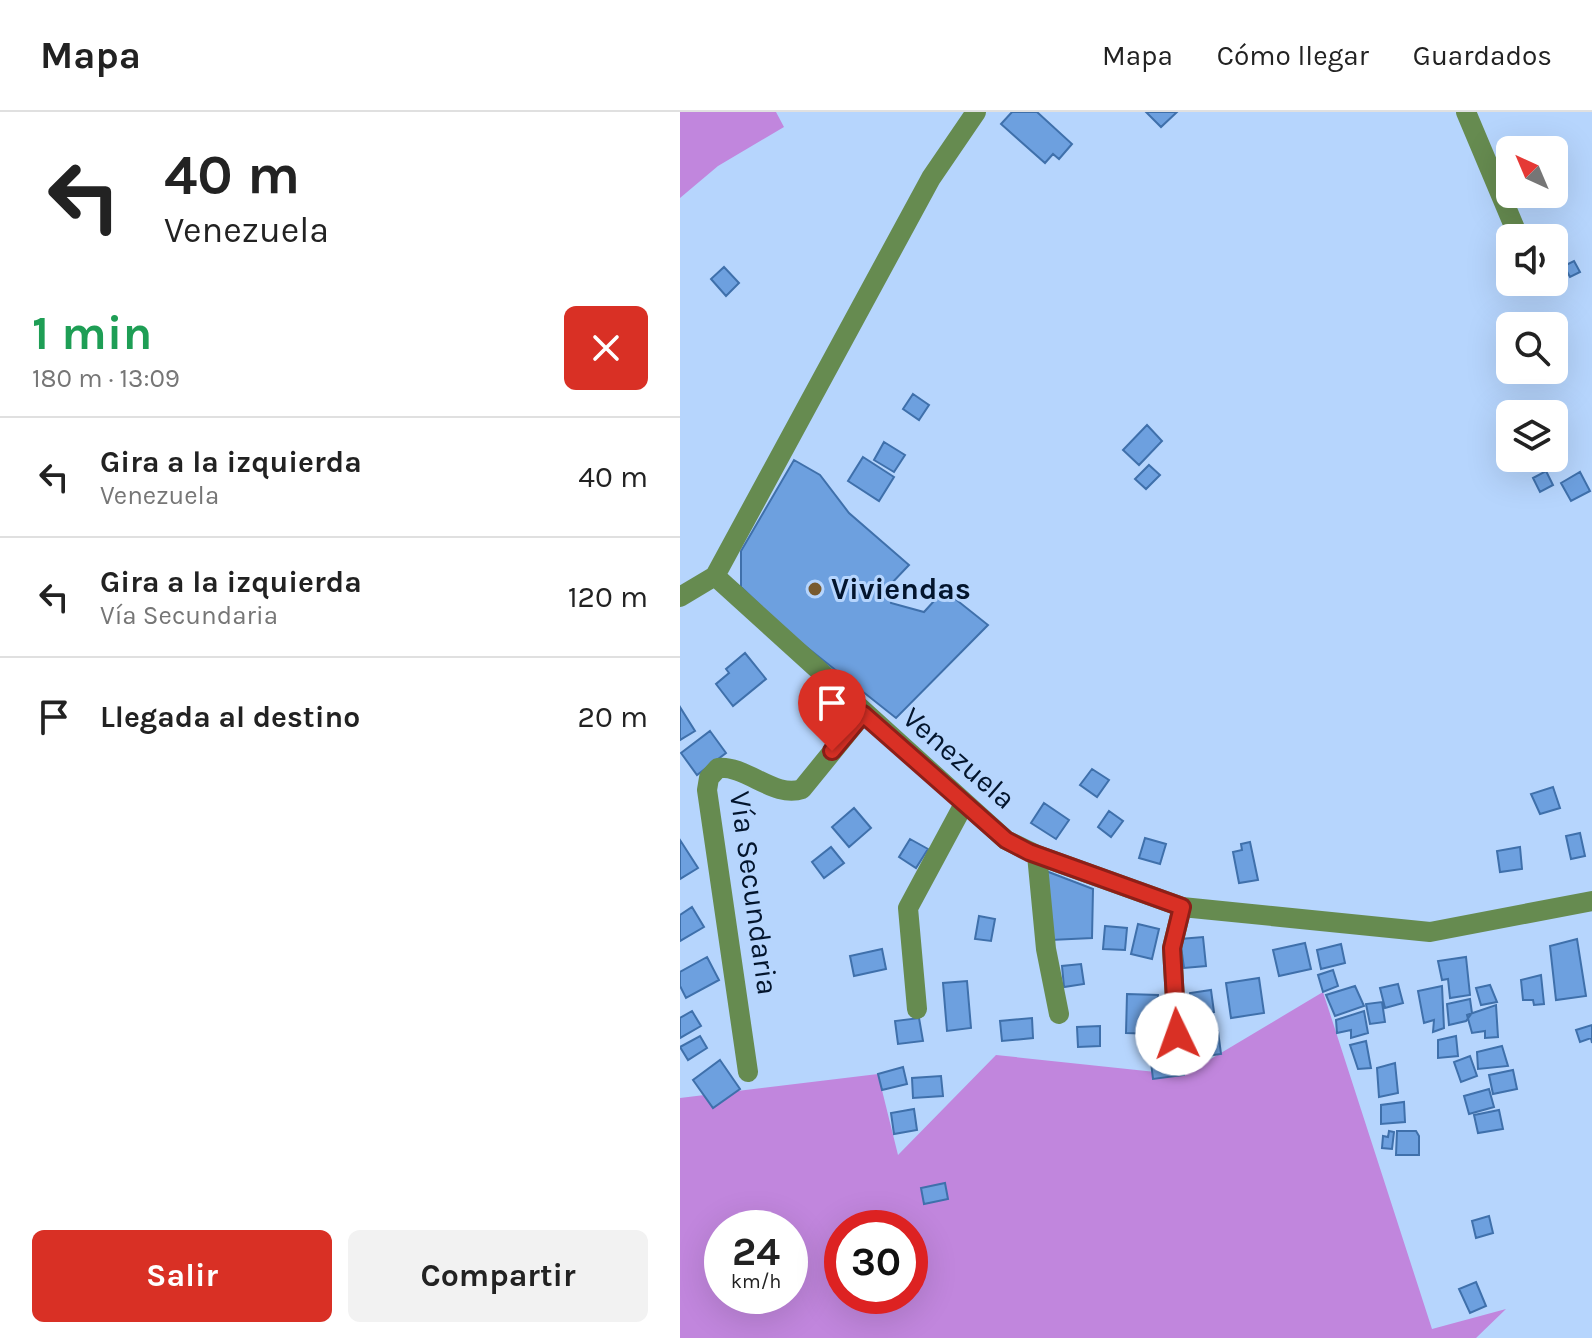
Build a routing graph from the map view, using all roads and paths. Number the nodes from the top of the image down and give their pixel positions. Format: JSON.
{"nodes":[{"id":1,"x":976,"y":112,"type":"edge"},
{"id":2,"x":1466,"y":112,"type":"edge"},
{"id":3,"x":1513,"y":224,"type":"edge"},
{"id":4,"x":715,"y":576,"type":"junction"},
{"id":5,"x":680,"y":597,"type":"edge"},
{"id":6,"x":863,"y":714,"type":"junction"},
{"id":7,"x":964,"y":804,"type":"junction"},
{"id":8,"x":1037,"y":855,"type":"junction"},
{"id":9,"x":1592,"y":901,"type":"edge"},
{"id":10,"x":1182,"y":907,"type":"junction"},
{"id":11,"x":917,"y":1009,"type":"dead end"},
{"id":12,"x":1059,"y":1014,"type":"dead end"},
{"id":13,"x":1177,"y":1034,"type":"dead end"},
{"id":14,"x":748,"y":1072,"type":"dead end"}],
"edges":[{"from":1,"to":4,"type":"street"},
{"from":2,"to":3,"type":"street"},
{"from":4,"to":5,"type":"street"},
{"from":4,"to":6,"type":"street","name":"Venezuela"},
{"from":6,"to":7,"type":"street","name":"Venezuela"},
{"from":6,"to":14,"type":"street","name":"Vía Secundaria"},
{"from":7,"to":8,"type":"street","name":"Venezuela"},
{"from":7,"to":11,"type":"street"},
{"from":8,"to":10,"type":"street","name":"Venezuela"},
{"from":8,"to":12,"type":"street"},
{"from":9,"to":10,"type":"street","name":"Venezuela"},
{"from":10,"to":13,"type":"street"}]}
